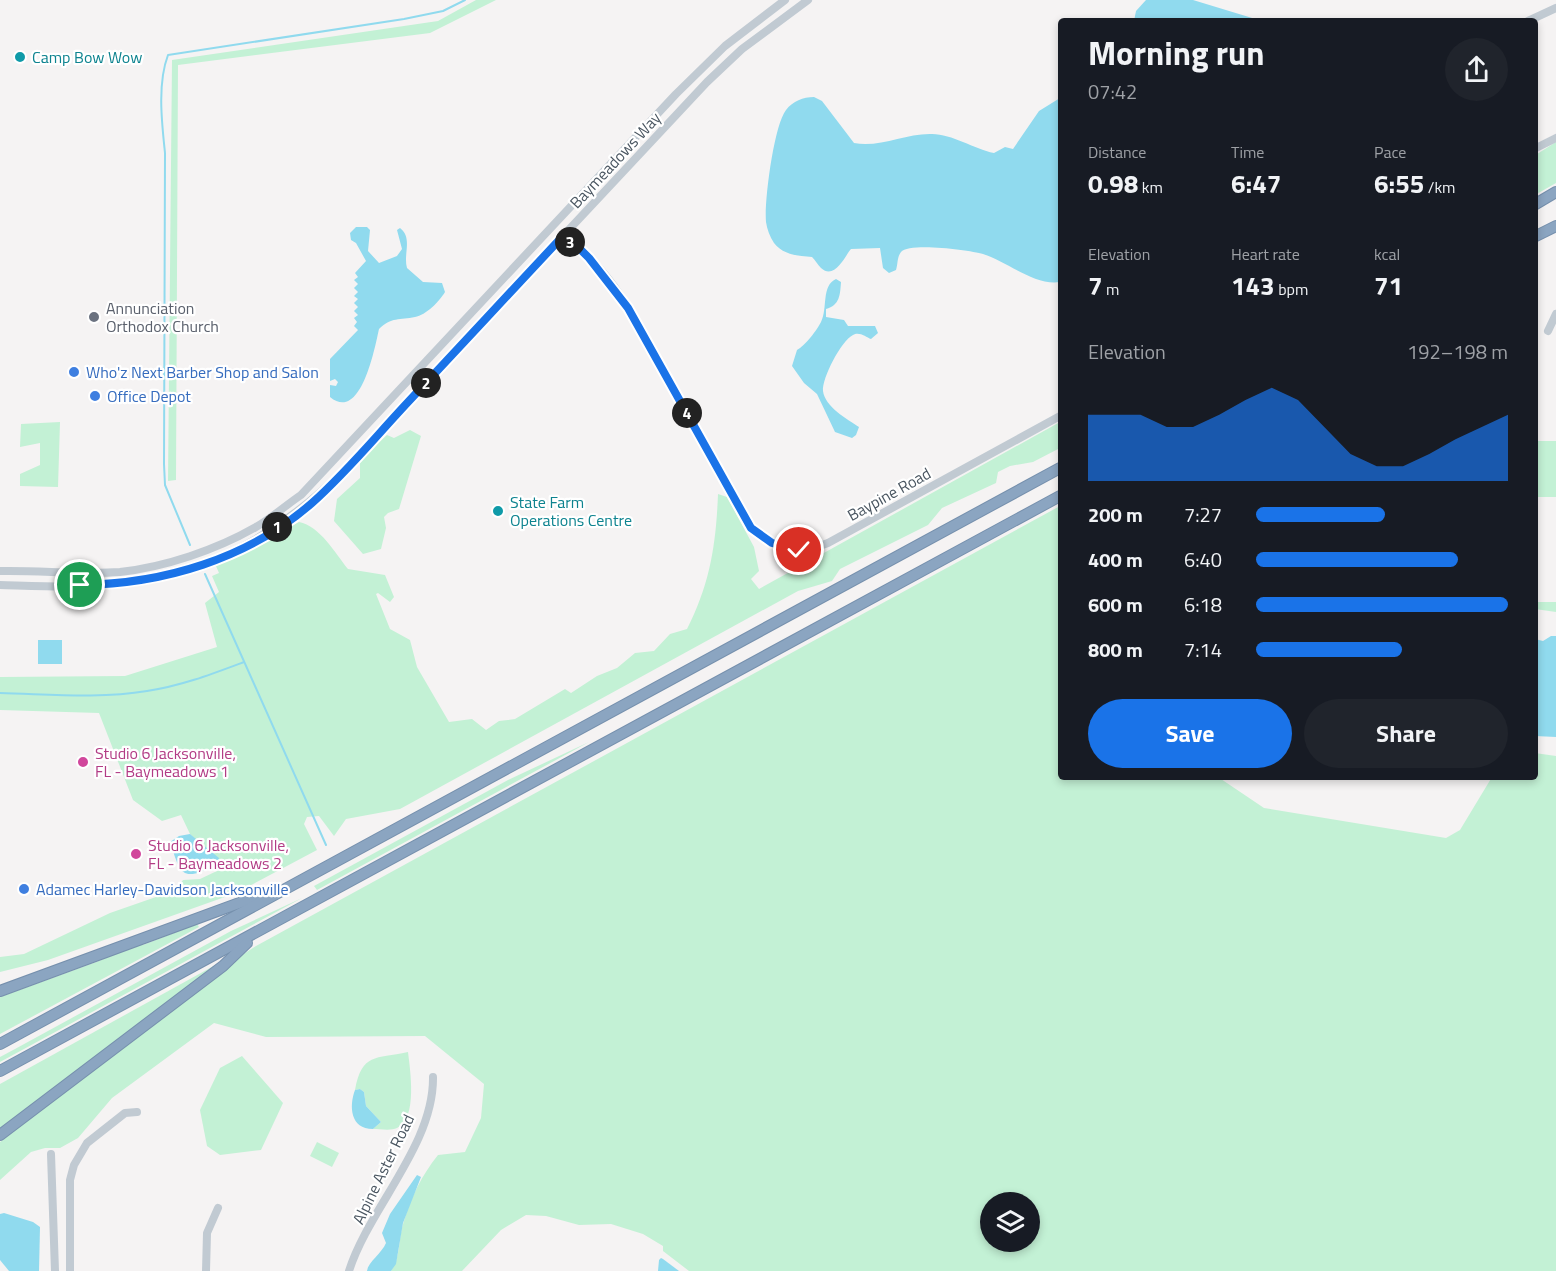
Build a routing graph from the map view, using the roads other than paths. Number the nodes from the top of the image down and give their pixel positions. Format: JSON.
{"nodes":[{"id":1,"x":785,"y":0,"type":"edge"},
{"id":2,"x":808,"y":0,"type":"edge"},
{"id":3,"x":774,"y":7,"type":"junction"},
{"id":4,"x":1556,"y":8,"type":"edge"},
{"id":5,"x":782,"y":18,"type":"junction"},
{"id":6,"x":1534,"y":18,"type":"edge"},
{"id":7,"x":1556,"y":138,"type":"edge"},
{"id":8,"x":1538,"y":147,"type":"edge"},
{"id":9,"x":1556,"y":192,"type":"edge"},
{"id":10,"x":1538,"y":203,"type":"edge"},
{"id":11,"x":1556,"y":226,"type":"edge"},
{"id":12,"x":1538,"y":235,"type":"edge"},
{"id":13,"x":562,"y":237,"type":"junction"},
{"id":14,"x":1556,"y":314,"type":"edge"},
{"id":15,"x":1548,"y":331,"type":"dead end"},
{"id":16,"x":1058,"y":417,"type":"edge"},
{"id":17,"x":1058,"y":469,"type":"edge"},
{"id":18,"x":1058,"y":497,"type":"edge"},
{"id":19,"x":0,"y":571,"type":"edge"},
{"id":20,"x":120,"y":572,"type":"junction"},
{"id":21,"x":120,"y":584,"type":"junction"},
{"id":22,"x":0,"y":585,"type":"edge"},
{"id":23,"x":303,"y":880,"type":"junction"},
{"id":24,"x":258,"y":932,"type":"junction"},
{"id":25,"x":3,"y":989,"type":"edge"},
{"id":26,"x":0,"y":1044,"type":"edge"},
{"id":27,"x":0,"y":1071,"type":"edge"},
{"id":28,"x":433,"y":1077,"type":"dead end"},
{"id":29,"x":137,"y":1112,"type":"dead end"},
{"id":30,"x":0,"y":1135,"type":"edge"},
{"id":31,"x":51,"y":1154,"type":"dead end"},
{"id":32,"x":218,"y":1208,"type":"dead end"},
{"id":33,"x":55,"y":1271,"type":"edge"},
{"id":34,"x":70,"y":1271,"type":"edge"},
{"id":35,"x":206,"y":1271,"type":"edge"},
{"id":36,"x":349,"y":1271,"type":"edge"}],
"edges":[{"from":1,"to":3,"type":"street","name":"Baymeadows Way"},
{"from":2,"to":5,"type":"street","name":"Baymeadows Way"},
{"from":3,"to":5,"type":"street"},
{"from":3,"to":20,"type":"street","name":"Baymeadows Way"},
{"from":4,"to":6,"type":"street"},
{"from":5,"to":13,"type":"street","name":"Baymeadows Way"},
{"from":7,"to":8,"type":"street"},
{"from":9,"to":10,"type":"highway"},
{"from":11,"to":12,"type":"highway"},
{"from":13,"to":16,"type":"street","name":"Baypine Road"},
{"from":13,"to":21,"type":"street","name":"Baymeadows Way"},
{"from":14,"to":15,"type":"street"},
{"from":17,"to":23,"type":"highway"},
{"from":18,"to":24,"type":"highway"},
{"from":19,"to":20,"type":"street","name":"Baymeadows Way"},
{"from":20,"to":21,"type":"street"},
{"from":21,"to":22,"type":"street","name":"Baymeadows Way"},
{"from":23,"to":25,"type":"highway"},
{"from":23,"to":26,"type":"highway"},
{"from":24,"to":27,"type":"highway"},
{"from":24,"to":30,"type":"highway"},
{"from":28,"to":36,"type":"street","name":"Alpine Aster Road"},
{"from":29,"to":34,"type":"street"},
{"from":31,"to":33,"type":"street"},
{"from":32,"to":35,"type":"street"}]}
